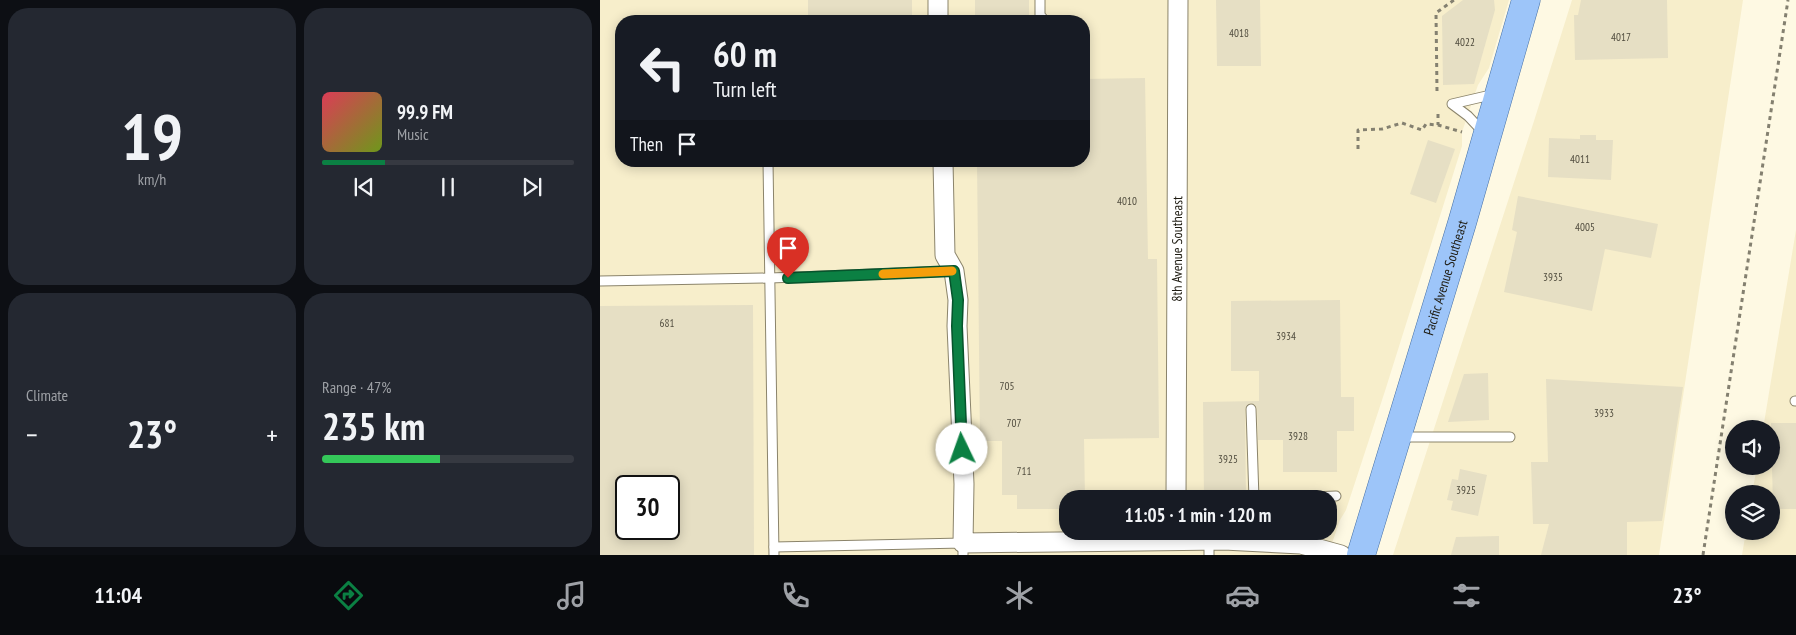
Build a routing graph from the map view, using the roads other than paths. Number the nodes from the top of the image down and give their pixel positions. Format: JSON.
{"nodes":[{"id":1,"x":938,"y":0,"type":"edge"},
{"id":2,"x":1040,"y":0,"type":"edge"},
{"id":3,"x":1178,"y":0,"type":"edge"},
{"id":4,"x":1526,"y":0,"type":"edge"},
{"id":5,"x":938,"y":15,"type":"edge"},
{"id":6,"x":1040,"y":15,"type":"edge"},
{"id":7,"x":1501,"y":92,"type":"junction"},
{"id":8,"x":1475,"y":135,"type":"junction"},
{"id":9,"x":768,"y":167,"type":"edge"},
{"id":10,"x":943,"y":167,"type":"edge"},
{"id":11,"x":954,"y":271,"type":"junction"},
{"id":12,"x":770,"y":278,"type":"junction"},
{"id":13,"x":600,"y":281,"type":"edge"},
{"id":14,"x":1251,"y":409,"type":"dead end"},
{"id":15,"x":1397,"y":437,"type":"junction"},
{"id":16,"x":1510,"y":437,"type":"dead end"},
{"id":17,"x":1176,"y":490,"type":"edge"},
{"id":18,"x":1254,"y":490,"type":"edge"},
{"id":19,"x":1100,"y":540,"type":"edge"},
{"id":20,"x":1190,"y":540,"type":"edge"},
{"id":21,"x":1239,"y":540,"type":"edge"},
{"id":22,"x":1278,"y":540,"type":"edge"},
{"id":23,"x":1209,"y":547,"type":"edge"},
{"id":24,"x":963,"y":549,"type":"edge"},
{"id":25,"x":774,"y":551,"type":"edge"},
{"id":26,"x":1341,"y":555,"type":"edge"},
{"id":27,"x":1361,"y":555,"type":"edge"}],
"edges":[{"from":1,"to":5,"type":"street"},
{"from":2,"to":6,"type":"lane"},
{"from":3,"to":17,"type":"street","name":"8th Avenue Southeast"},
{"from":4,"to":7,"type":"main road","name":"Pacific Avenue Southeast"},
{"from":7,"to":8,"type":"main road","name":"Pacific Avenue Southeast"},
{"from":7,"to":8,"type":"lane"},
{"from":8,"to":15,"type":"main road","name":"Pacific Avenue Southeast"},
{"from":9,"to":12,"type":"lane"},
{"from":10,"to":11,"type":"street"},
{"from":11,"to":12,"type":"lane"},
{"from":11,"to":24,"type":"street"},
{"from":12,"to":13,"type":"lane"},
{"from":12,"to":25,"type":"lane"},
{"from":14,"to":18,"type":"lane"},
{"from":15,"to":16,"type":"lane"},
{"from":15,"to":27,"type":"main road","name":"Pacific Avenue Southeast"},
{"from":19,"to":24,"type":"street"},
{"from":20,"to":23,"type":"street"},
{"from":21,"to":23,"type":"street"},
{"from":22,"to":26,"type":"street"},
{"from":24,"to":25,"type":"lane"}]}
